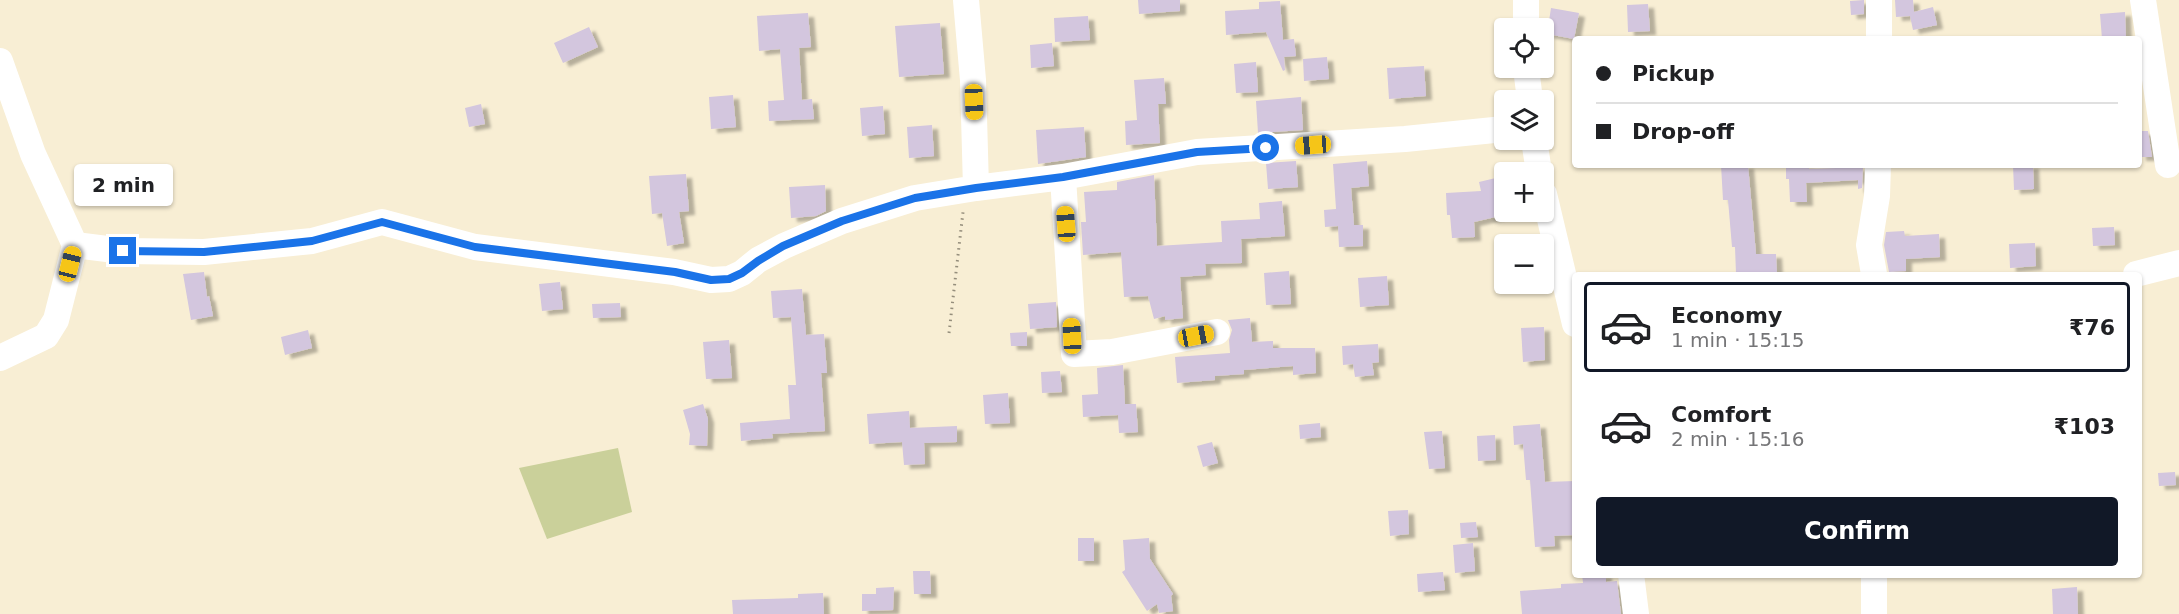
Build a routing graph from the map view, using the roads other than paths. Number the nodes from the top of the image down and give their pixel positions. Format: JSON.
{"nodes":[{"id":1,"x":966,"y":0,"type":"edge"},
{"id":2,"x":1526,"y":0,"type":"edge"},
{"id":3,"x":1879,"y":0,"type":"edge"},
{"id":4,"x":2144,"y":0,"type":"edge"},
{"id":5,"x":1526,"y":18,"type":"edge"},
{"id":6,"x":1879,"y":36,"type":"edge"},
{"id":7,"x":0,"y":61,"type":"edge"},
{"id":8,"x":1494,"y":130,"type":"edge"},
{"id":9,"x":2168,"y":165,"type":"dead end"},
{"id":10,"x":1878,"y":168,"type":"edge"},
{"id":11,"x":1063,"y":177,"type":"junction"},
{"id":12,"x":970,"y":188,"type":"junction"},
{"id":13,"x":1551,"y":222,"type":"edge"},
{"id":14,"x":75,"y":245,"type":"junction"},
{"id":15,"x":2179,"y":263,"type":"edge"},
{"id":16,"x":1874,"y":272,"type":"edge"},
{"id":17,"x":2142,"y":272,"type":"edge"},
{"id":18,"x":1572,"y":311,"type":"edge"},
{"id":19,"x":1217,"y":332,"type":"dead end"},
{"id":20,"x":0,"y":358,"type":"edge"},
{"id":21,"x":1632,"y":578,"type":"edge"},
{"id":22,"x":1874,"y":578,"type":"edge"},
{"id":23,"x":1636,"y":614,"type":"edge"},
{"id":24,"x":1874,"y":614,"type":"edge"}],
"edges":[{"from":1,"to":12,"type":"street"},
{"from":2,"to":5,"type":"street"},
{"from":3,"to":6,"type":"street"},
{"from":4,"to":9,"type":"street"},
{"from":7,"to":14,"type":"street"},
{"from":8,"to":11,"type":"street"},
{"from":10,"to":16,"type":"street"},
{"from":11,"to":12,"type":"street"},
{"from":11,"to":19,"type":"street"},
{"from":12,"to":14,"type":"street"},
{"from":13,"to":18,"type":"street"},
{"from":14,"to":20,"type":"street"},
{"from":15,"to":17,"type":"street"},
{"from":21,"to":23,"type":"street"},
{"from":22,"to":24,"type":"street"}]}
